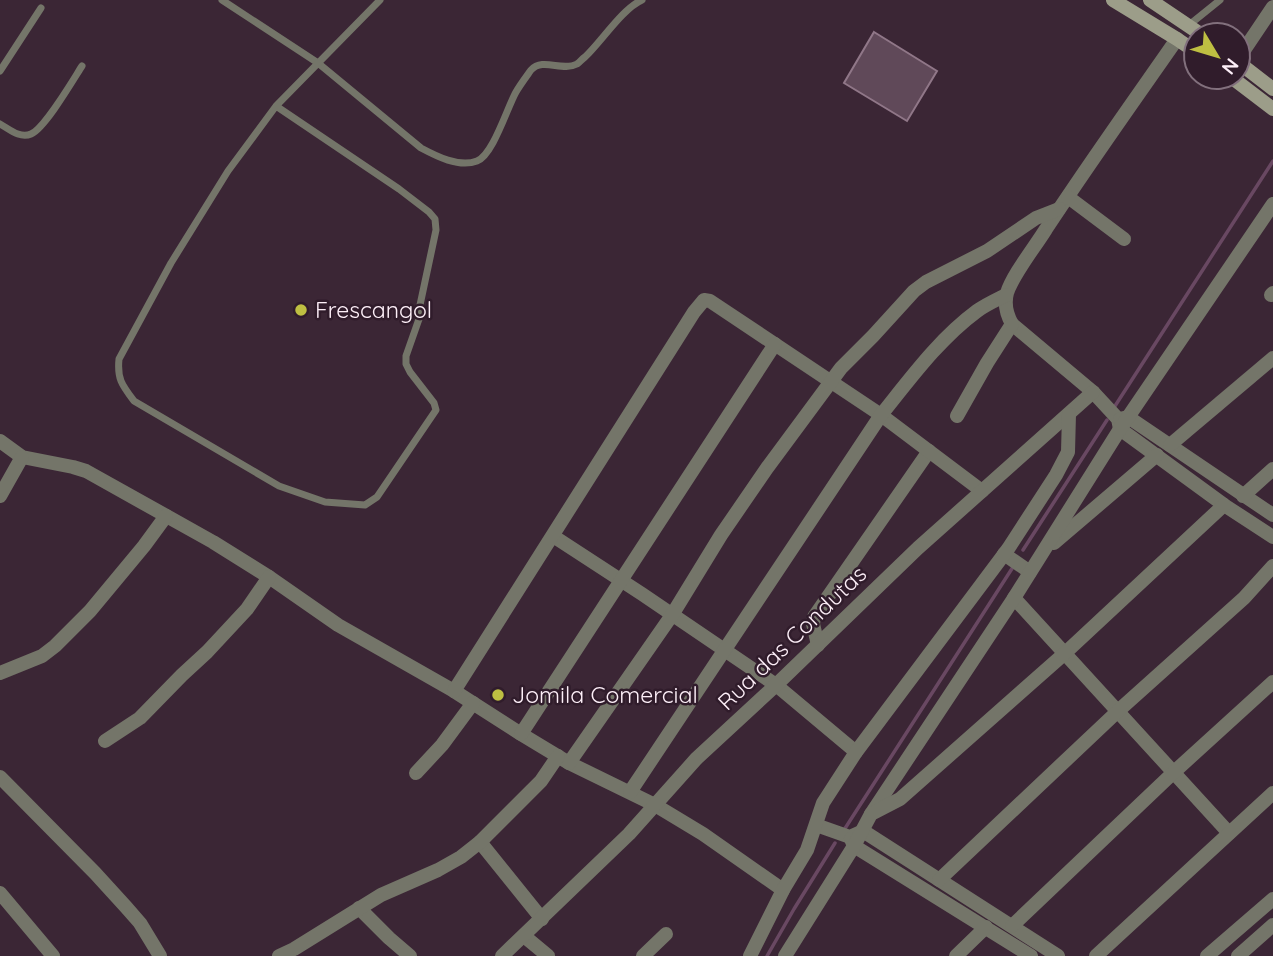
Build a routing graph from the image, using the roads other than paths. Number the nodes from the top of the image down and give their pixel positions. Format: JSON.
{"nodes":[{"id":1,"x":222,"y":0,"type":"edge"},
{"id":2,"x":380,"y":0,"type":"edge"},
{"id":3,"x":642,"y":0,"type":"edge"},
{"id":4,"x":1113,"y":0,"type":"edge"},
{"id":5,"x":1220,"y":0,"type":"edge"},
{"id":6,"x":1155,"y":1,"type":"edge"},
{"id":7,"x":1273,"y":7,"type":"edge"},
{"id":8,"x":41,"y":8,"type":"dead end"},
{"id":9,"x":1183,"y":21,"type":"edge"},
{"id":10,"x":1194,"y":21,"type":"edge"},
{"id":11,"x":1177,"y":39,"type":"junction"},
{"id":12,"x":1252,"y":39,"type":"edge"},
{"id":13,"x":1182,"y":42,"type":"edge"},
{"id":14,"x":318,"y":63,"type":"junction"},
{"id":15,"x":82,"y":66,"type":"dead end"},
{"id":16,"x":0,"y":71,"type":"edge"},
{"id":17,"x":1252,"y":72,"type":"edge"},
{"id":18,"x":1273,"y":89,"type":"edge"},
{"id":19,"x":1249,"y":91,"type":"edge"},
{"id":20,"x":276,"y":106,"type":"junction"},
{"id":21,"x":1273,"y":110,"type":"edge"},
{"id":22,"x":0,"y":124,"type":"edge"},
{"id":23,"x":1068,"y":197,"type":"junction"},
{"id":24,"x":1273,"y":204,"type":"edge"},
{"id":25,"x":1059,"y":209,"type":"junction"},
{"id":26,"x":1124,"y":239,"type":"dead end"},
{"id":27,"x":1006,"y":295,"type":"junction"},
{"id":28,"x":1012,"y":324,"type":"junction"},
{"id":29,"x":775,"y":344,"type":"junction"},
{"id":30,"x":1273,"y":358,"type":"edge"},
{"id":31,"x":830,"y":381,"type":"junction"},
{"id":32,"x":1093,"y":392,"type":"junction"},
{"id":33,"x":1069,"y":414,"type":"junction"},
{"id":34,"x":881,"y":415,"type":"junction"},
{"id":35,"x":957,"y":416,"type":"dead end"},
{"id":36,"x":1122,"y":421,"type":"junction"},
{"id":37,"x":0,"y":441,"type":"edge"},
{"id":38,"x":1170,"y":445,"type":"junction"},
{"id":39,"x":929,"y":451,"type":"junction"},
{"id":40,"x":1157,"y":455,"type":"junction"},
{"id":41,"x":22,"y":457,"type":"junction"},
{"id":42,"x":1273,"y":469,"type":"edge"},
{"id":43,"x":982,"y":491,"type":"junction"},
{"id":44,"x":0,"y":496,"type":"edge"},
{"id":45,"x":1243,"y":496,"type":"junction"},
{"id":46,"x":1224,"y":505,"type":"junction"},
{"id":47,"x":1273,"y":515,"type":"edge"},
{"id":48,"x":166,"y":516,"type":"junction"},
{"id":49,"x":553,"y":537,"type":"junction"},
{"id":50,"x":1273,"y":537,"type":"edge"},
{"id":51,"x":1004,"y":554,"type":"junction"},
{"id":52,"x":1041,"y":554,"type":"junction"},
{"id":53,"x":1273,"y":566,"type":"edge"},
{"id":54,"x":1030,"y":572,"type":"junction"},
{"id":55,"x":269,"y":577,"type":"junction"},
{"id":56,"x":621,"y":580,"type":"junction"},
{"id":57,"x":1014,"y":598,"type":"junction"},
{"id":58,"x":672,"y":615,"type":"junction"},
{"id":59,"x":818,"y":645,"type":"junction"},
{"id":60,"x":724,"y":650,"type":"junction"},
{"id":61,"x":1064,"y":654,"type":"junction"},
{"id":62,"x":0,"y":673,"type":"edge"},
{"id":63,"x":1273,"y":682,"type":"edge"},
{"id":64,"x":776,"y":685,"type":"junction"},
{"id":65,"x":454,"y":691,"type":"junction"},
{"id":66,"x":473,"y":703,"type":"junction"},
{"id":67,"x":1118,"y":711,"type":"junction"},
{"id":68,"x":521,"y":734,"type":"junction"},
{"id":69,"x":105,"y":741,"type":"dead end"},
{"id":70,"x":856,"y":752,"type":"junction"},
{"id":71,"x":564,"y":759,"type":"junction"},
{"id":72,"x":1174,"y":772,"type":"junction"},
{"id":73,"x":416,"y":773,"type":"dead end"},
{"id":74,"x":0,"y":777,"type":"edge"},
{"id":75,"x":629,"y":793,"type":"junction"},
{"id":76,"x":1273,"y":793,"type":"edge"},
{"id":77,"x":655,"y":805,"type":"junction"},
{"id":78,"x":871,"y":814,"type":"junction"},
{"id":79,"x":816,"y":825,"type":"junction"},
{"id":80,"x":1229,"y":834,"type":"junction"},
{"id":81,"x":851,"y":837,"type":"junction"},
{"id":82,"x":480,"y":842,"type":"junction"},
{"id":83,"x":939,"y":880,"type":"junction"},
{"id":84,"x":783,"y":890,"type":"junction"},
{"id":85,"x":0,"y":893,"type":"edge"},
{"id":86,"x":1273,"y":899,"type":"edge"},
{"id":87,"x":359,"y":908,"type":"junction"},
{"id":88,"x":542,"y":919,"type":"junction"},
{"id":89,"x":1273,"y":925,"type":"edge"},
{"id":90,"x":1012,"y":926,"type":"junction"},
{"id":91,"x":986,"y":927,"type":"junction"},
{"id":92,"x":666,"y":934,"type":"dead end"},
{"id":93,"x":524,"y":936,"type":"junction"},
{"id":94,"x":1243,"y":951,"type":"edge"},
{"id":95,"x":53,"y":956,"type":"edge"},
{"id":96,"x":160,"y":956,"type":"edge"},
{"id":97,"x":279,"y":956,"type":"edge"},
{"id":98,"x":410,"y":956,"type":"edge"},
{"id":99,"x":502,"y":956,"type":"edge"},
{"id":100,"x":548,"y":956,"type":"edge"},
{"id":101,"x":643,"y":956,"type":"edge"},
{"id":102,"x":750,"y":956,"type":"edge"},
{"id":103,"x":785,"y":956,"type":"edge"},
{"id":104,"x":956,"y":956,"type":"edge"},
{"id":105,"x":1031,"y":956,"type":"edge"},
{"id":106,"x":1058,"y":956,"type":"edge"},
{"id":107,"x":1096,"y":956,"type":"edge"},
{"id":108,"x":1207,"y":956,"type":"edge"},
{"id":109,"x":1262,"y":956,"type":"edge"}],
"edges":[{"from":1,"to":14,"type":"lane"},
{"from":2,"to":14,"type":"lane"},
{"from":3,"to":14,"type":"lane"},
{"from":4,"to":11,"type":"main road"},
{"from":5,"to":10,"type":"lane"},
{"from":6,"to":9,"type":"main road"},
{"from":7,"to":12,"type":"street"},
{"from":8,"to":16,"type":"lane"},
{"from":11,"to":13,"type":"main road"},
{"from":11,"to":23,"type":"street"},
{"from":14,"to":20,"type":"lane"},
{"from":15,"to":22,"type":"lane"},
{"from":17,"to":18,"type":"main road"},
{"from":19,"to":21,"type":"main road"},
{"from":20,"to":20,"type":"lane"},
{"from":23,"to":25,"type":"street"},
{"from":23,"to":26,"type":"street"},
{"from":24,"to":36,"type":"street"},
{"from":25,"to":27,"type":"street"},
{"from":25,"to":31,"type":"street"},
{"from":27,"to":28,"type":"street"},
{"from":27,"to":34,"type":"street"},
{"from":28,"to":32,"type":"street"},
{"from":28,"to":35,"type":"street"},
{"from":29,"to":31,"type":"street"},
{"from":29,"to":49,"type":"street"},
{"from":29,"to":56,"type":"street"},
{"from":30,"to":38,"type":"street"},
{"from":31,"to":34,"type":"street"},
{"from":31,"to":58,"type":"street"},
{"from":32,"to":33,"type":"street","name":"Rua das Condutas"},
{"from":32,"to":36,"type":"street"},
{"from":33,"to":43,"type":"street","name":"Rua das Condutas"},
{"from":33,"to":51,"type":"street"},
{"from":34,"to":39,"type":"street"},
{"from":34,"to":60,"type":"street"},
{"from":36,"to":38,"type":"street"},
{"from":36,"to":40,"type":"street"},
{"from":36,"to":52,"type":"street"},
{"from":37,"to":41,"type":"street"},
{"from":38,"to":45,"type":"street"},
{"from":39,"to":43,"type":"street"},
{"from":39,"to":59,"type":"street"},
{"from":40,"to":46,"type":"street"},
{"from":40,"to":52,"type":"street"},
{"from":41,"to":44,"type":"street"},
{"from":41,"to":48,"type":"street"},
{"from":42,"to":45,"type":"street"},
{"from":43,"to":59,"type":"street","name":"Rua das Condutas"},
{"from":45,"to":47,"type":"street"},
{"from":46,"to":50,"type":"street"},
{"from":46,"to":61,"type":"street"},
{"from":48,"to":55,"type":"street"},
{"from":48,"to":62,"type":"street"},
{"from":49,"to":56,"type":"street"},
{"from":49,"to":65,"type":"street"},
{"from":51,"to":54,"type":"street"},
{"from":51,"to":70,"type":"street"},
{"from":52,"to":54,"type":"street"},
{"from":53,"to":67,"type":"street"},
{"from":54,"to":57,"type":"street"},
{"from":55,"to":65,"type":"street"},
{"from":55,"to":69,"type":"street"},
{"from":56,"to":58,"type":"street"},
{"from":56,"to":68,"type":"street"},
{"from":57,"to":61,"type":"street"},
{"from":57,"to":78,"type":"street"},
{"from":58,"to":60,"type":"street"},
{"from":58,"to":71,"type":"street"},
{"from":59,"to":64,"type":"street","name":"Rua das Condutas"},
{"from":60,"to":64,"type":"street"},
{"from":60,"to":75,"type":"street"},
{"from":61,"to":67,"type":"street"},
{"from":61,"to":78,"type":"street"},
{"from":63,"to":72,"type":"street"},
{"from":64,"to":70,"type":"street"},
{"from":64,"to":77,"type":"street","name":"Rua das Condutas"},
{"from":65,"to":66,"type":"street"},
{"from":66,"to":68,"type":"street"},
{"from":66,"to":73,"type":"street"},
{"from":67,"to":72,"type":"street"},
{"from":67,"to":83,"type":"street"},
{"from":68,"to":71,"type":"street"},
{"from":70,"to":79,"type":"street"},
{"from":71,"to":75,"type":"street"},
{"from":71,"to":82,"type":"street"},
{"from":72,"to":80,"type":"street"},
{"from":72,"to":90,"type":"street"},
{"from":74,"to":96,"type":"street"},
{"from":75,"to":77,"type":"street"},
{"from":76,"to":80,"type":"street"},
{"from":77,"to":84,"type":"street"},
{"from":77,"to":88,"type":"street","name":"Rua das Condutas"},
{"from":78,"to":81,"type":"street"},
{"from":79,"to":81,"type":"street"},
{"from":79,"to":84,"type":"street"},
{"from":80,"to":107,"type":"street"},
{"from":81,"to":83,"type":"street"},
{"from":81,"to":91,"type":"street"},
{"from":81,"to":103,"type":"street"},
{"from":82,"to":87,"type":"street"},
{"from":82,"to":88,"type":"street"},
{"from":83,"to":90,"type":"street"},
{"from":84,"to":102,"type":"street"},
{"from":85,"to":95,"type":"street"},
{"from":86,"to":108,"type":"street"},
{"from":87,"to":97,"type":"street"},
{"from":87,"to":98,"type":"street"},
{"from":88,"to":93,"type":"street","name":"Rua das Condutas"},
{"from":89,"to":94,"type":"street"},
{"from":90,"to":106,"type":"street"},
{"from":91,"to":104,"type":"street"},
{"from":91,"to":105,"type":"street"},
{"from":92,"to":101,"type":"street"},
{"from":93,"to":99,"type":"street","name":"Rua das Condutas"},
{"from":93,"to":100,"type":"street"},
{"from":94,"to":109,"type":"street"}]}
